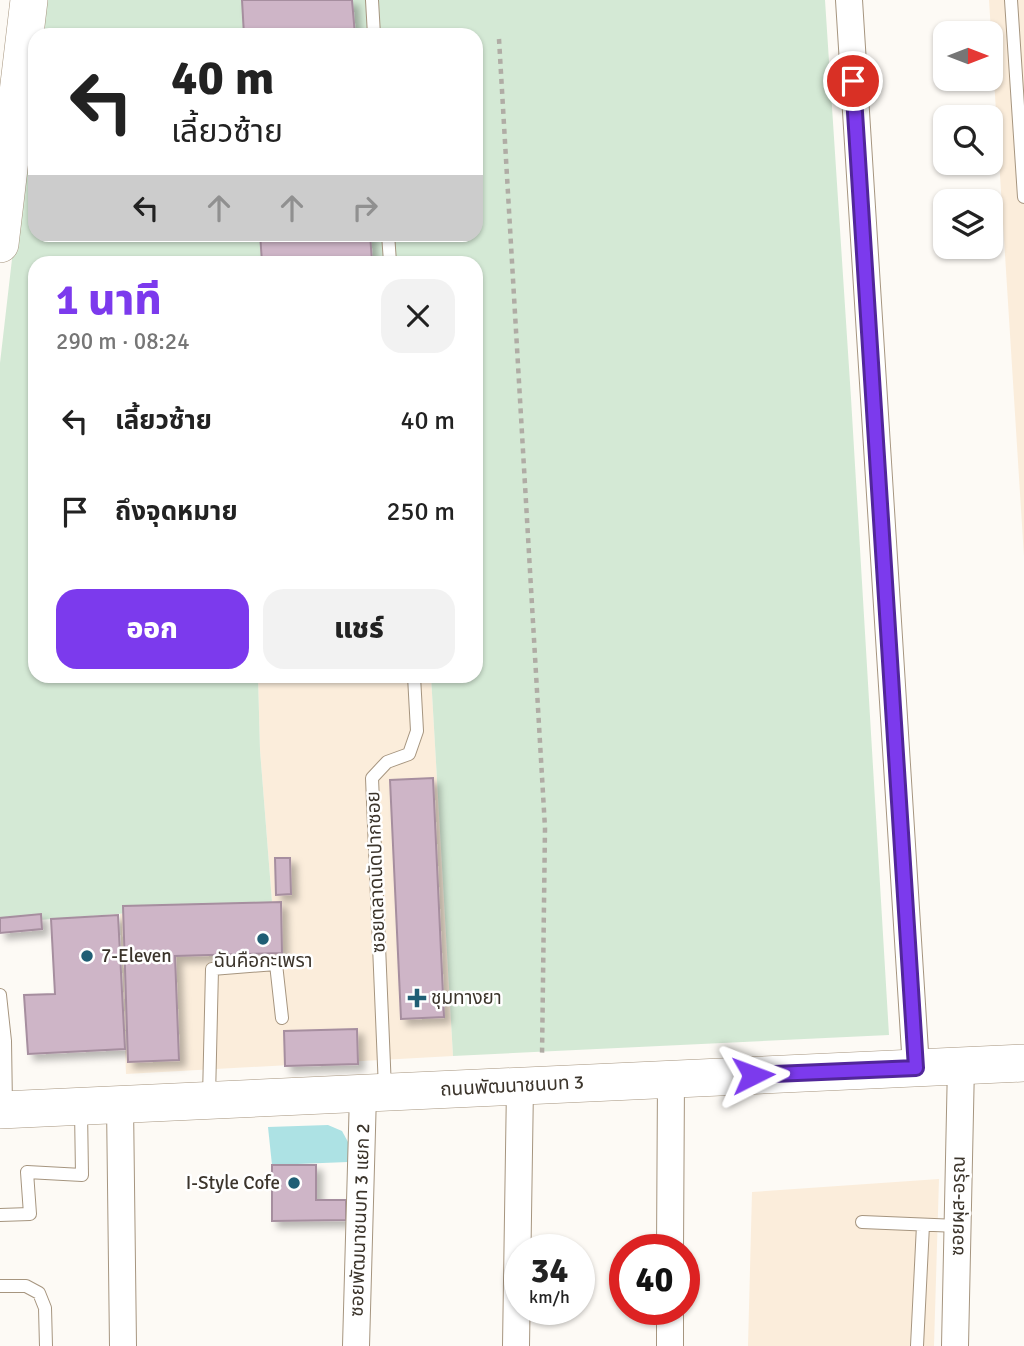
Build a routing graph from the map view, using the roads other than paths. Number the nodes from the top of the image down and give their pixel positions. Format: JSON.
{"nodes":[{"id":1,"x":29,"y":0,"type":"edge"},
{"id":2,"x":372,"y":0,"type":"edge"},
{"id":3,"x":849,"y":0,"type":"edge"},
{"id":4,"x":1011,"y":0,"type":"edge"},
{"id":5,"x":374,"y":28,"type":"edge"},
{"id":6,"x":1024,"y":197,"type":"edge"},
{"id":7,"x":0,"y":244,"type":"edge"},
{"id":8,"x":414,"y":683,"type":"edge"},
{"id":9,"x":0,"y":995,"type":"edge"},
{"id":10,"x":282,"y":1018,"type":"dead end"},
{"id":11,"x":1024,"y":1063,"type":"edge"},
{"id":12,"x":961,"y":1065,"type":"junction"},
{"id":13,"x":916,"y":1068,"type":"junction"},
{"id":14,"x":671,"y":1079,"type":"junction"},
{"id":15,"x":530,"y":1086,"type":"junction"},
{"id":16,"x":374,"y":1093,"type":"junction"},
{"id":17,"x":209,"y":1101,"type":"junction"},
{"id":18,"x":120,"y":1104,"type":"junction"},
{"id":19,"x":81,"y":1107,"type":"junction"},
{"id":20,"x":3,"y":1110,"type":"edge"},
{"id":21,"x":0,"y":1215,"type":"edge"},
{"id":22,"x":862,"y":1222,"type":"dead end"},
{"id":23,"x":923,"y":1224,"type":"junction"},
{"id":24,"x":958,"y":1226,"type":"junction"},
{"id":25,"x":670,"y":1234,"type":"edge"},
{"id":26,"x":0,"y":1286,"type":"edge"},
{"id":27,"x":670,"y":1325,"type":"edge"},
{"id":28,"x":46,"y":1346,"type":"edge"},
{"id":29,"x":123,"y":1346,"type":"edge"},
{"id":30,"x":356,"y":1346,"type":"edge"},
{"id":31,"x":516,"y":1346,"type":"edge"},
{"id":32,"x":670,"y":1346,"type":"edge"},
{"id":33,"x":917,"y":1346,"type":"edge"},
{"id":34,"x":955,"y":1346,"type":"edge"}],
"edges":[{"from":1,"to":7,"type":"street"},
{"from":2,"to":5,"type":"lane"},
{"from":3,"to":13,"type":"street"},
{"from":4,"to":6,"type":"lane"},
{"from":8,"to":16,"type":"lane","name":"ซอยตลาดนัดปากซอย"},
{"from":9,"to":20,"type":"lane"},
{"from":10,"to":17,"type":"lane"},
{"from":11,"to":12,"type":"street","name":"ถนนพัฒนาชนบท 3"},
{"from":12,"to":13,"type":"street","name":"ถนนพัฒนาชนบท 3"},
{"from":12,"to":24,"type":"street","name":"ซอยผุส-อรุณ"},
{"from":13,"to":14,"type":"street","name":"ถนนพัฒนาชนบท 3"},
{"from":14,"to":15,"type":"street","name":"ถนนพัฒนาชนบท 3"},
{"from":14,"to":25,"type":"street"},
{"from":15,"to":16,"type":"street","name":"ถนนพัฒนาชนบท 3"},
{"from":15,"to":31,"type":"street"},
{"from":16,"to":17,"type":"street","name":"ถนนพัฒนาชนบท 3"},
{"from":16,"to":30,"type":"street","name":"ซอยพัฒนาชนบท 3 แยก 2"},
{"from":17,"to":18,"type":"street","name":"ถนนพัฒนาชนบท 3"},
{"from":18,"to":19,"type":"street","name":"ถนนพัฒนาชนบท 3"},
{"from":18,"to":29,"type":"street"},
{"from":19,"to":20,"type":"street","name":"ถนนพัฒนาชนบท 3"},
{"from":19,"to":21,"type":"lane"},
{"from":22,"to":23,"type":"lane"},
{"from":23,"to":24,"type":"lane"},
{"from":23,"to":33,"type":"lane"},
{"from":24,"to":34,"type":"street","name":"ซอยผุส-อรุณ"},
{"from":26,"to":28,"type":"lane"},
{"from":27,"to":32,"type":"street"}]}
